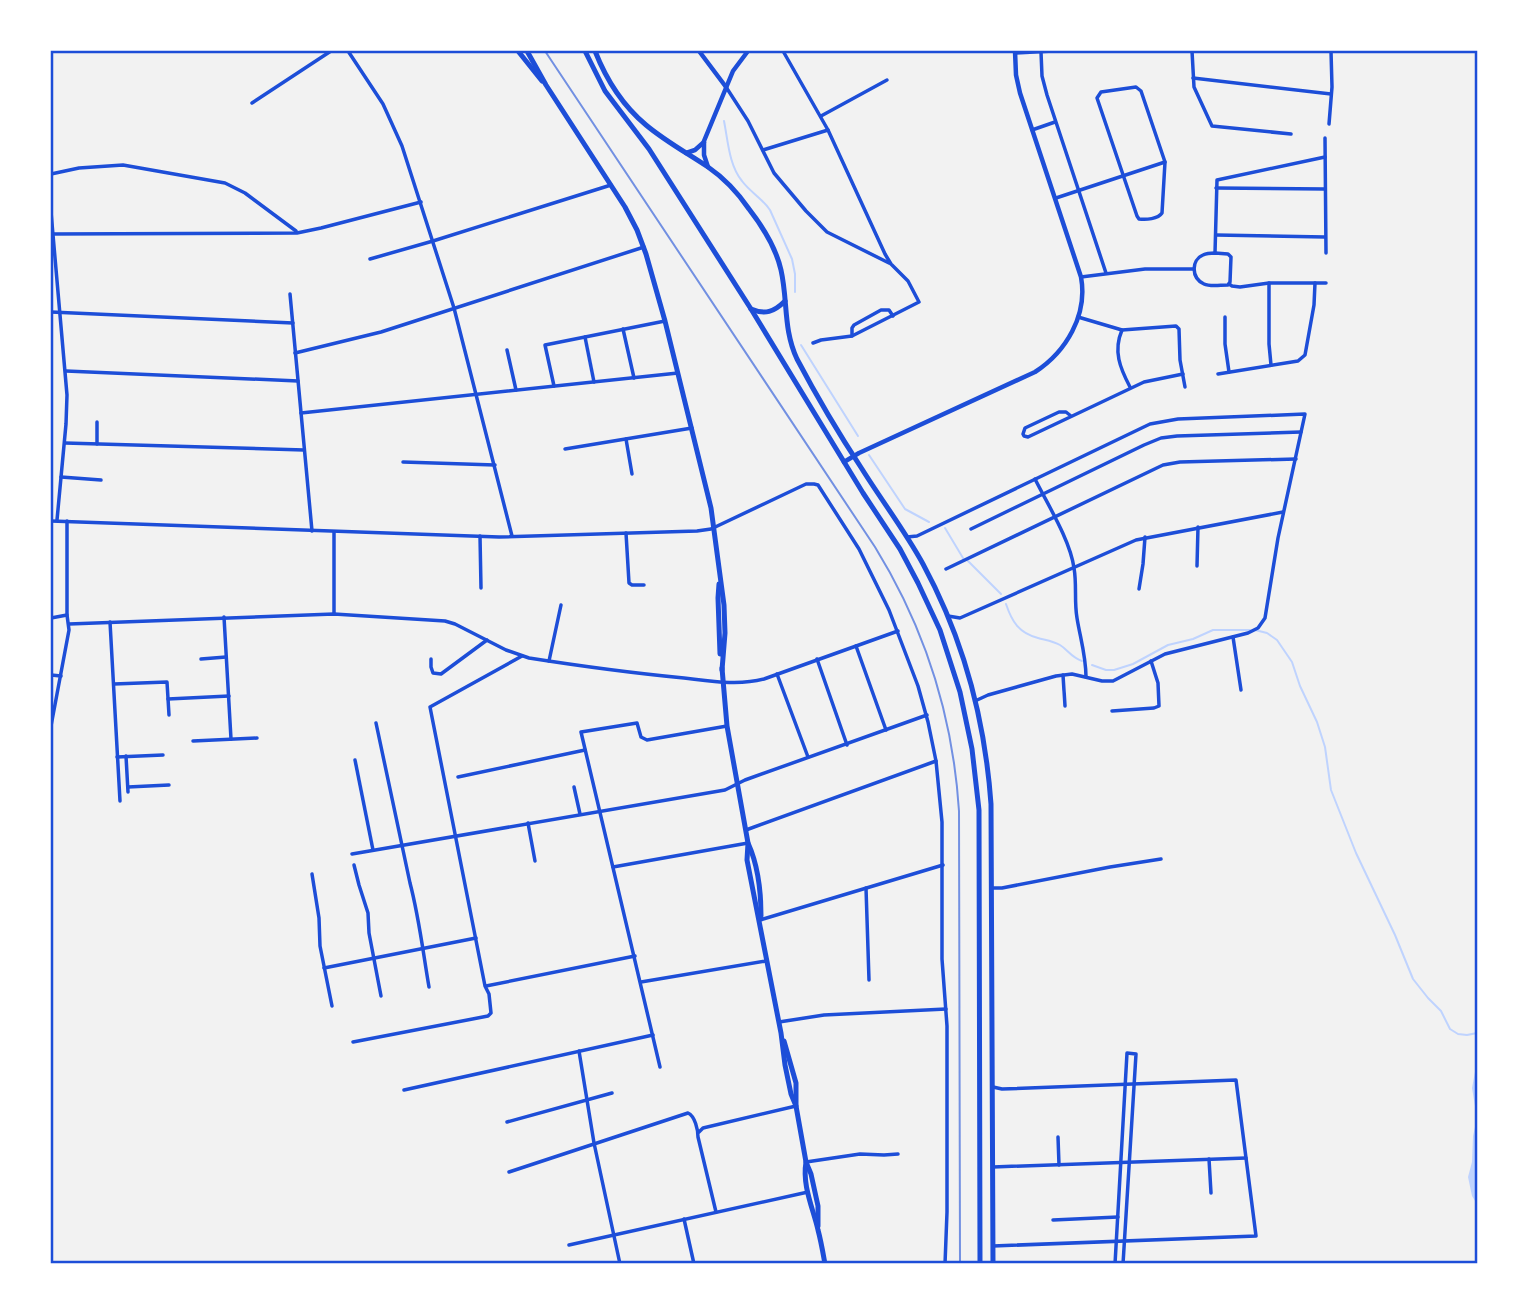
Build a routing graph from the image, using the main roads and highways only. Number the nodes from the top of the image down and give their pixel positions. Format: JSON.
{"nodes":[{"id":1,"x":518,"y":51,"type":"edge"},
{"id":2,"x":527,"y":51,"type":"edge"},
{"id":3,"x":585,"y":51,"type":"edge"},
{"id":4,"x":595,"y":51,"type":"edge"},
{"id":5,"x":546,"y":85,"type":"junction"},
{"id":6,"x":785,"y":301,"type":"junction"},
{"id":7,"x":751,"y":309,"type":"junction"},
{"id":8,"x":931,"y":610,"type":"junction"},
{"id":9,"x":948,"y":616,"type":"junction"},
{"id":10,"x":975,"y":701,"type":"junction"},
{"id":11,"x":966,"y":715,"type":"junction"},
{"id":12,"x":980,"y":1071,"type":"junction"},
{"id":13,"x":993,"y":1087,"type":"junction"},
{"id":14,"x":806,"y":1162,"type":"junction"},
{"id":15,"x":814,"y":1185,"type":"junction"},
{"id":16,"x":808,"y":1192,"type":"junction"},
{"id":17,"x":818,"y":1226,"type":"junction"},
{"id":18,"x":993,"y":1246,"type":"junction"},
{"id":19,"x":981,"y":1262,"type":"edge"},
{"id":20,"x":825,"y":1264,"type":"edge"},
{"id":21,"x":993,"y":1264,"type":"edge"}],
"edges":[{"from":1,"to":5,"type":"main road"},
{"from":2,"to":5,"type":"main road"},
{"from":3,"to":7,"type":"main road"},
{"from":4,"to":6,"type":"main road"},
{"from":5,"to":14,"type":"main road"},
{"from":6,"to":7,"type":"main road"},
{"from":6,"to":9,"type":"main road"},
{"from":7,"to":8,"type":"main road"},
{"from":8,"to":9,"type":"main road"},
{"from":8,"to":11,"type":"main road"},
{"from":9,"to":10,"type":"main road"},
{"from":10,"to":11,"type":"main road"},
{"from":10,"to":13,"type":"main road"},
{"from":11,"to":12,"type":"main road"},
{"from":12,"to":13,"type":"main road"},
{"from":12,"to":19,"type":"main road"},
{"from":13,"to":18,"type":"main road"},
{"from":14,"to":15,"type":"main road"},
{"from":14,"to":16,"type":"main road"},
{"from":15,"to":16,"type":"main road"},
{"from":15,"to":17,"type":"main road"},
{"from":16,"to":17,"type":"main road"},
{"from":17,"to":20,"type":"main road"},
{"from":18,"to":19,"type":"main road"},
{"from":18,"to":21,"type":"main road"}]}
